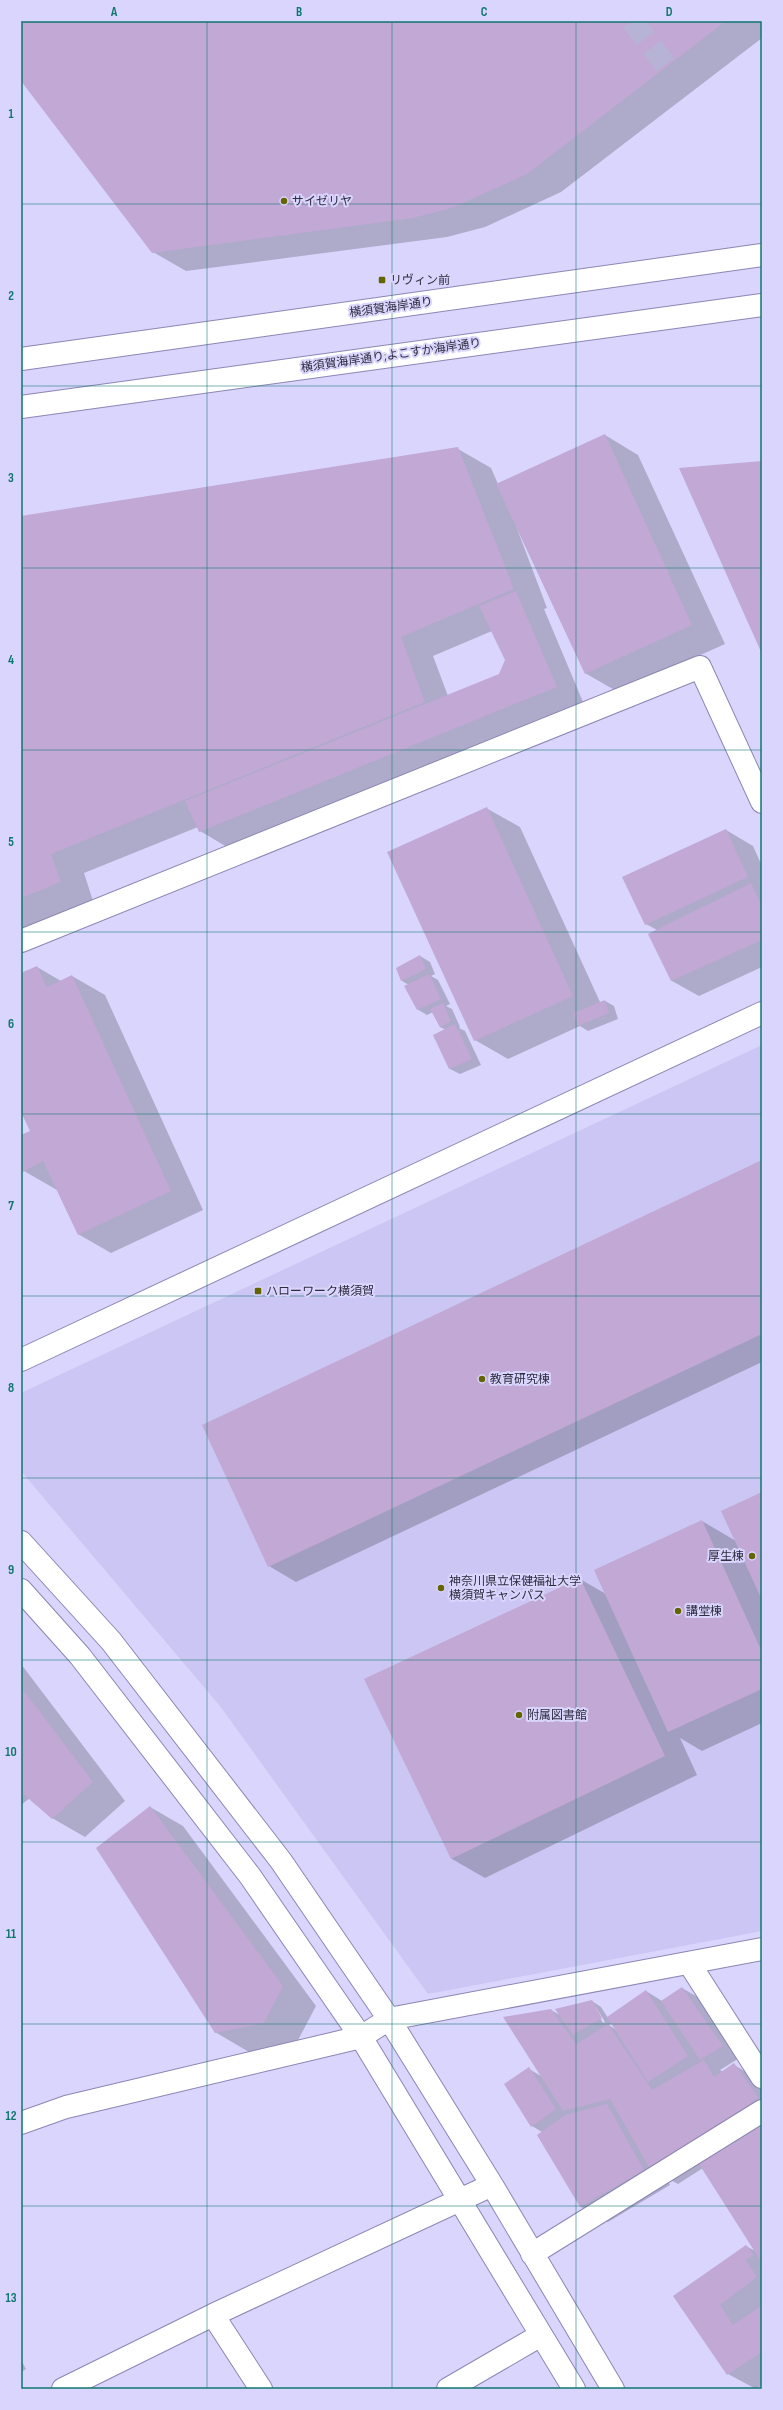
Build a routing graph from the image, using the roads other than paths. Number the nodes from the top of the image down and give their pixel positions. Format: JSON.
{"nodes":[{"id":1,"x":762,"y":255,"type":"edge"},
{"id":2,"x":762,"y":305,"type":"edge"},
{"id":3,"x":24,"y":355,"type":"edge"},
{"id":4,"x":21,"y":406,"type":"edge"},
{"id":5,"x":762,"y":802,"type":"edge"},
{"id":6,"x":21,"y":941,"type":"edge"},
{"id":7,"x":762,"y":1013,"type":"edge"},
{"id":8,"x":21,"y":1360,"type":"edge"},
{"id":9,"x":21,"y":1542,"type":"edge"},
{"id":10,"x":21,"y":1590,"type":"edge"},
{"id":11,"x":762,"y":1949,"type":"edge"},
{"id":12,"x":689,"y":1963,"type":"junction"},
{"id":13,"x":389,"y":2019,"type":"junction"},
{"id":14,"x":361,"y":2037,"type":"junction"},
{"id":15,"x":762,"y":2077,"type":"edge"},
{"id":16,"x":762,"y":2111,"type":"edge"},
{"id":17,"x":21,"y":2123,"type":"edge"},
{"id":18,"x":492,"y":2185,"type":"junction"},
{"id":19,"x":461,"y":2200,"type":"junction"},
{"id":20,"x":532,"y":2254,"type":"junction"},
{"id":21,"x":213,"y":2315,"type":"junction"},
{"id":22,"x":541,"y":2335,"type":"junction"},
{"id":23,"x":63,"y":2389,"type":"edge"},
{"id":24,"x":261,"y":2389,"type":"edge"},
{"id":25,"x":448,"y":2389,"type":"edge"},
{"id":26,"x":574,"y":2389,"type":"edge"},
{"id":27,"x":613,"y":2389,"type":"edge"}],
"edges":[{"from":1,"to":3,"type":"street","name":"横須賀海岸通り"},
{"from":2,"to":4,"type":"street","name":"横須賀海岸通り;よこすか海岸通り"},
{"from":5,"to":6,"type":"street"},
{"from":7,"to":8,"type":"street"},
{"from":9,"to":13,"type":"street"},
{"from":10,"to":14,"type":"street"},
{"from":11,"to":12,"type":"street"},
{"from":12,"to":13,"type":"street"},
{"from":12,"to":15,"type":"street"},
{"from":13,"to":14,"type":"street"},
{"from":13,"to":18,"type":"street"},
{"from":14,"to":17,"type":"street"},
{"from":14,"to":19,"type":"street"},
{"from":16,"to":20,"type":"street"},
{"from":18,"to":19,"type":"street"},
{"from":18,"to":20,"type":"street"},
{"from":19,"to":21,"type":"street"},
{"from":19,"to":22,"type":"street"},
{"from":20,"to":27,"type":"street"},
{"from":21,"to":23,"type":"street"},
{"from":21,"to":24,"type":"street"},
{"from":22,"to":25,"type":"street"},
{"from":22,"to":26,"type":"street"}]}
